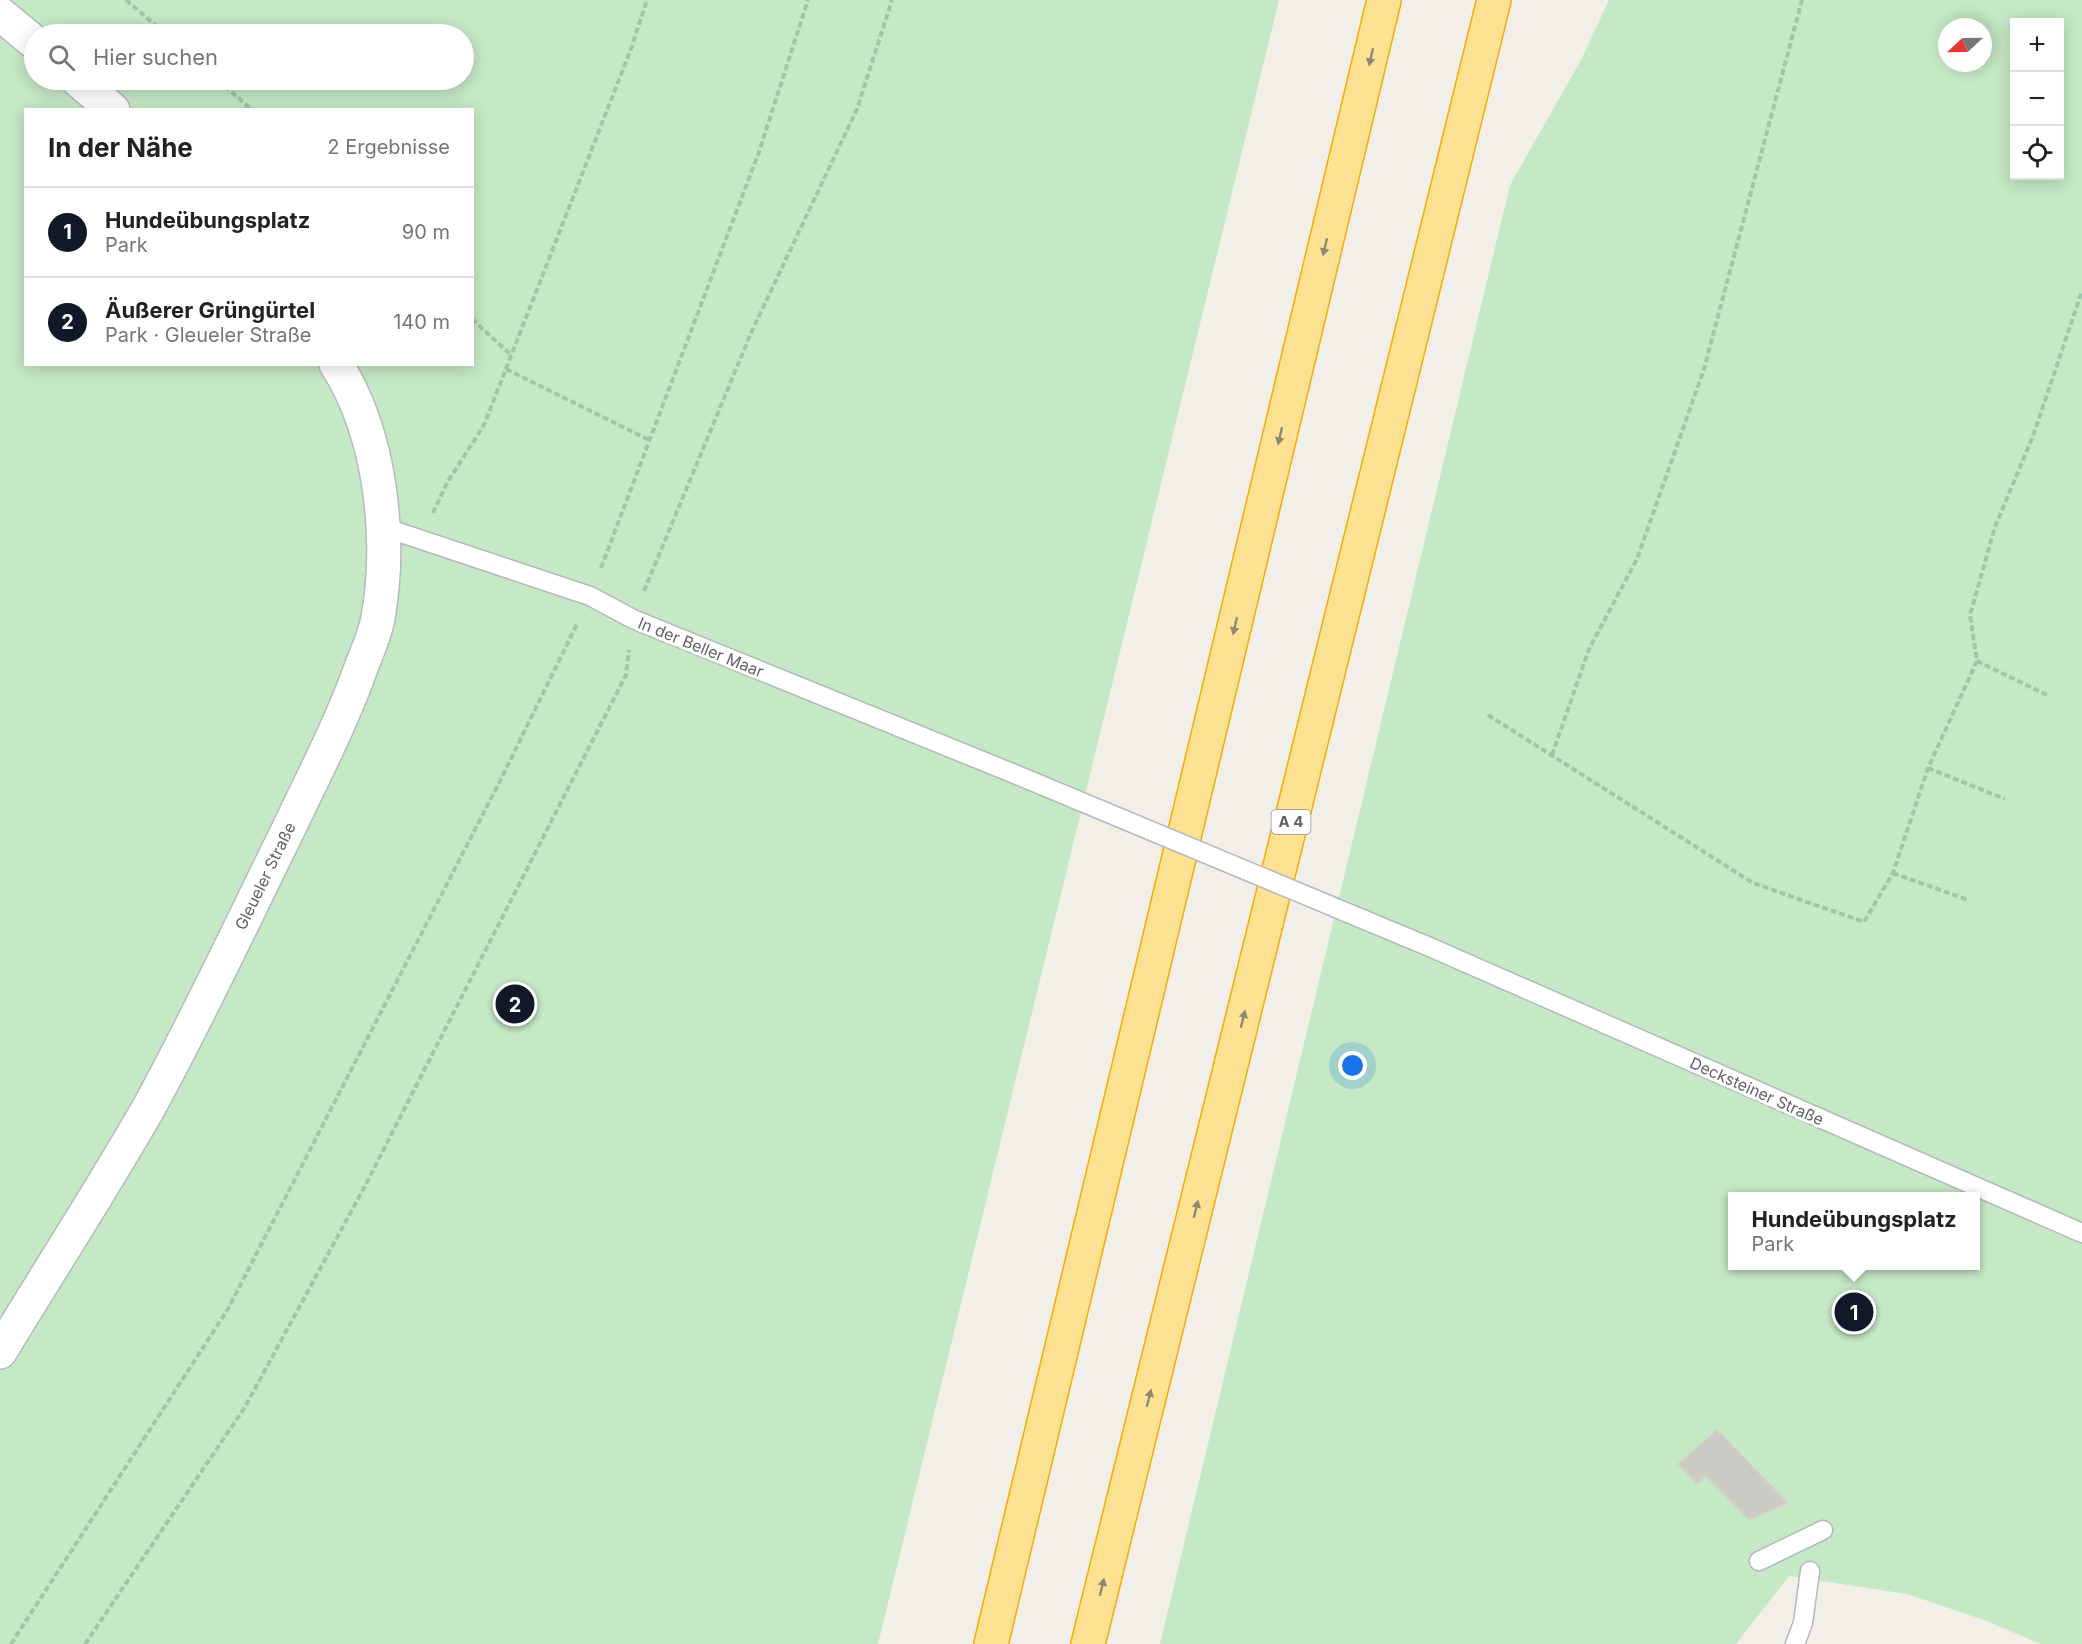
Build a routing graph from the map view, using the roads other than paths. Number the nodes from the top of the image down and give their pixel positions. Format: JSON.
{"nodes":[{"id":1,"x":1384,"y":0,"type":"edge"},
{"id":2,"x":1494,"y":0,"type":"edge"},
{"id":3,"x":0,"y":14,"type":"edge"},
{"id":4,"x":24,"y":34,"type":"edge"},
{"id":5,"x":90,"y":90,"type":"edge"},
{"id":6,"x":111,"y":108,"type":"edge"},
{"id":7,"x":337,"y":366,"type":"edge"},
{"id":8,"x":383,"y":527,"type":"junction"},
{"id":9,"x":1432,"y":948,"type":"joint"},
{"id":10,"x":2082,"y":1233,"type":"edge"},
{"id":11,"x":0,"y":1352,"type":"edge"},
{"id":12,"x":1823,"y":1530,"type":"dead end"},
{"id":13,"x":1759,"y":1561,"type":"dead end"},
{"id":14,"x":1810,"y":1571,"type":"dead end"},
{"id":15,"x":992,"y":1644,"type":"edge"},
{"id":16,"x":1088,"y":1644,"type":"edge"},
{"id":17,"x":1795,"y":1644,"type":"edge"}],
"edges":[{"from":1,"to":15,"type":"highway","one_way":true},
{"from":16,"to":2,"type":"highway","number":"A 4","one_way":true},
{"from":3,"to":4,"type":"street"},
{"from":5,"to":6,"type":"street"},
{"from":7,"to":8,"type":"street","name":"Gleueler Straße"},
{"from":8,"to":9,"type":"lane","name":"In der Beller Maar","bridge":true},
{"from":8,"to":11,"type":"street","name":"Gleueler Straße"},
{"from":9,"to":10,"type":"lane","name":"Decksteiner Straße"},
{"from":12,"to":13,"type":"lane"},
{"from":14,"to":17,"type":"lane"}]}
